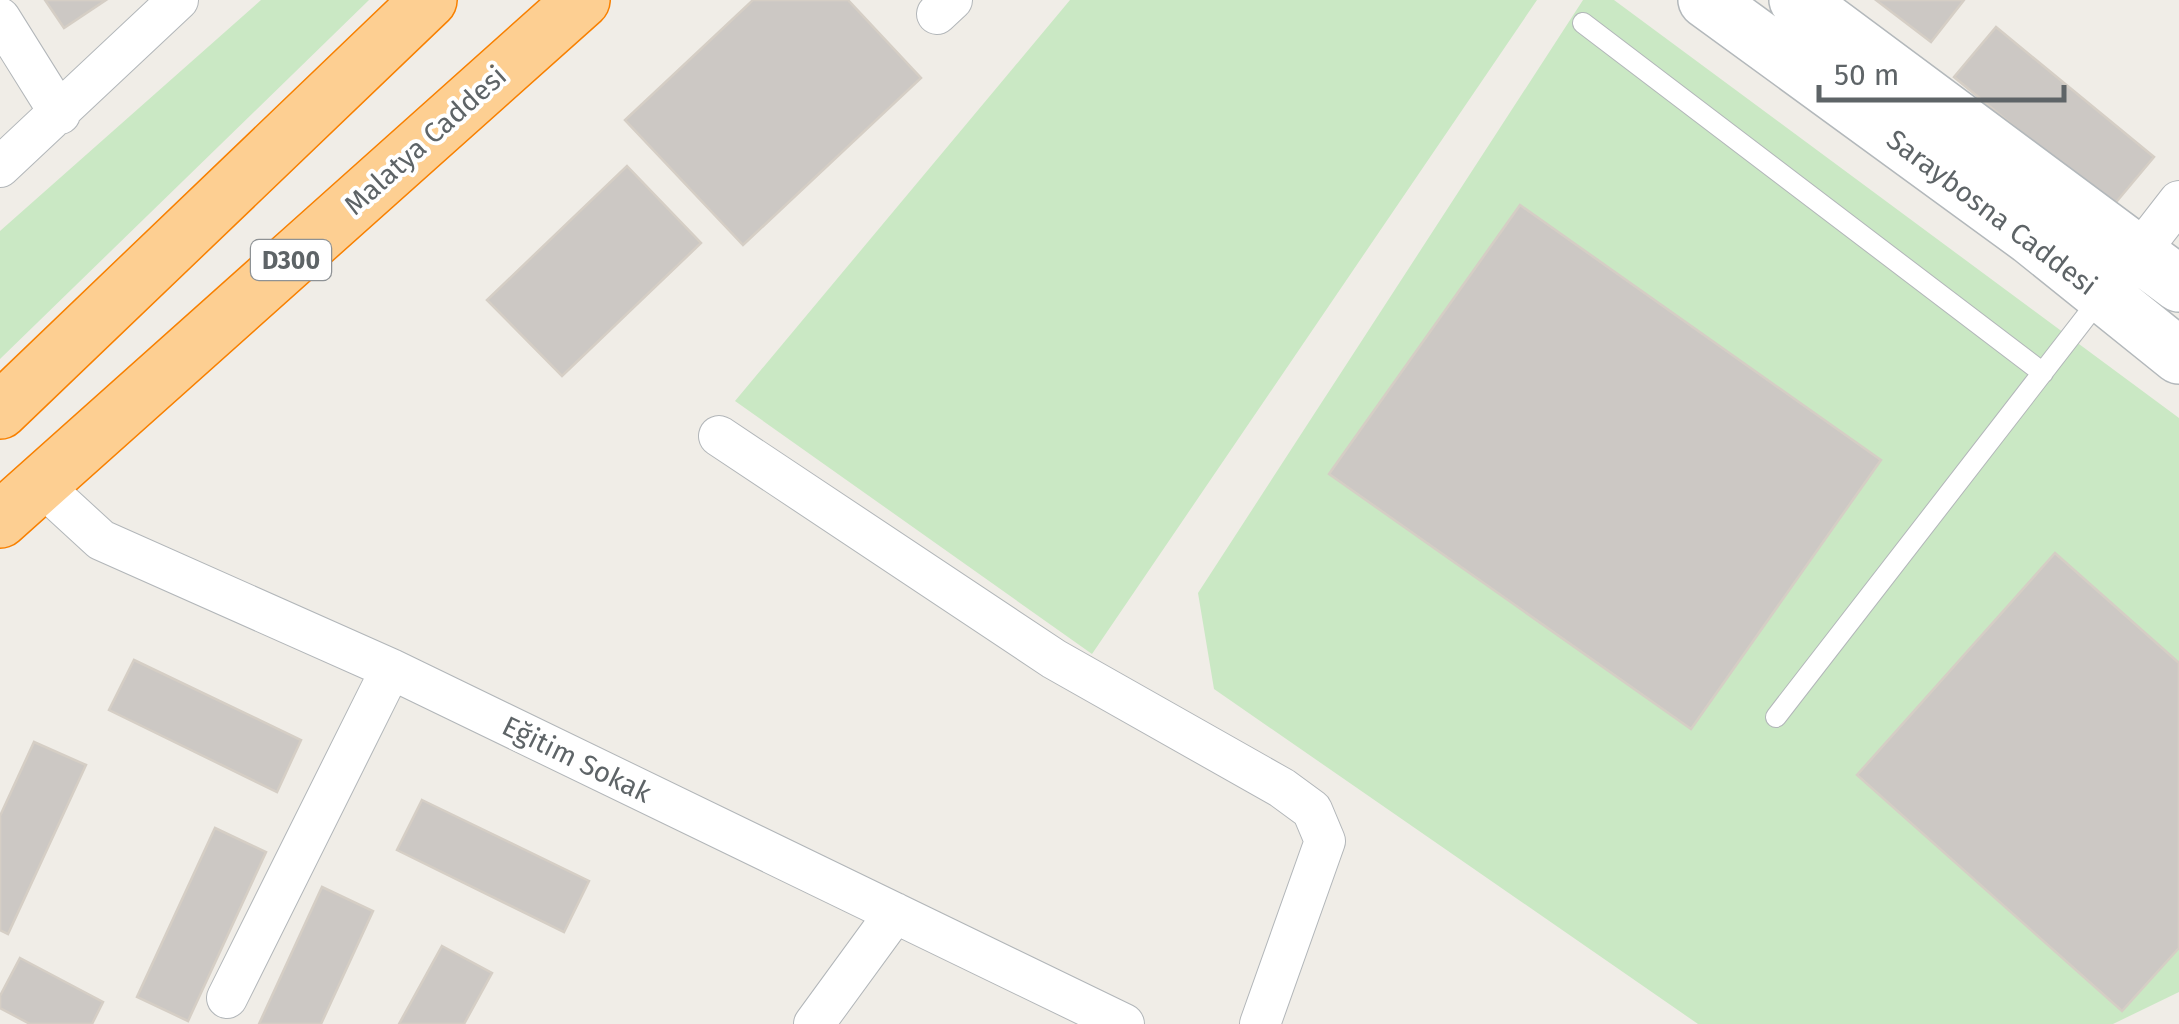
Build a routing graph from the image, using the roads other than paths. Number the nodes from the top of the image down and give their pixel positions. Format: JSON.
{"nodes":[{"id":1,"x":178,"y":0,"type":"edge"},
{"id":2,"x":429,"y":0,"type":"edge"},
{"id":3,"x":582,"y":0,"type":"edge"},
{"id":4,"x":1706,"y":0,"type":"edge"},
{"id":5,"x":1822,"y":7,"type":"edge"},
{"id":6,"x":0,"y":18,"type":"edge"},
{"id":7,"x":1583,"y":24,"type":"dead end"},
{"id":8,"x":60,"y":114,"type":"junction"},
{"id":9,"x":0,"y":167,"type":"edge"},
{"id":10,"x":2179,"y":201,"type":"edge"},
{"id":11,"x":2140,"y":278,"type":"edge"},
{"id":12,"x":2179,"y":356,"type":"edge"},
{"id":13,"x":2043,"y":372,"type":"junction"},
{"id":14,"x":0,"y":410,"type":"edge"},
{"id":15,"x":719,"y":436,"type":"dead end"},
{"id":16,"x":40,"y":484,"type":"junction"},
{"id":17,"x":0,"y":520,"type":"edge"},
{"id":18,"x":392,"y":669,"type":"junction"},
{"id":19,"x":1776,"y":717,"type":"dead end"},
{"id":20,"x":895,"y":913,"type":"junction"},
{"id":21,"x":227,"y":998,"type":"dead end"},
{"id":22,"x":814,"y":1024,"type":"edge"},
{"id":23,"x":1124,"y":1024,"type":"edge"},
{"id":24,"x":1260,"y":1024,"type":"edge"}],
"edges":[{"from":1,"to":8,"type":"street"},
{"from":2,"to":14,"type":"highway"},
{"from":3,"to":16,"type":"highway","name":"Malatya Caddesi","number":"D300"},
{"from":4,"to":11,"type":"main road","name":"Saraybosna Caddesi"},
{"from":5,"to":11,"type":"main road","name":"Saraybosna Caddesi"},
{"from":6,"to":8,"type":"street"},
{"from":7,"to":13,"type":"lane"},
{"from":8,"to":9,"type":"street"},
{"from":10,"to":11,"type":"street"},
{"from":11,"to":12,"type":"main road","name":"Saraybosna Caddesi"},
{"from":11,"to":13,"type":"lane"},
{"from":13,"to":19,"type":"lane"},
{"from":15,"to":24,"type":"street"},
{"from":16,"to":17,"type":"highway","name":"Malatya Caddesi","number":"D300"},
{"from":16,"to":18,"type":"street","name":"Eğitim Sokak"},
{"from":18,"to":20,"type":"street","name":"Eğitim Sokak"},
{"from":18,"to":21,"type":"street"},
{"from":20,"to":22,"type":"street"},
{"from":20,"to":23,"type":"street","name":"Eğitim Sokak"}]}
